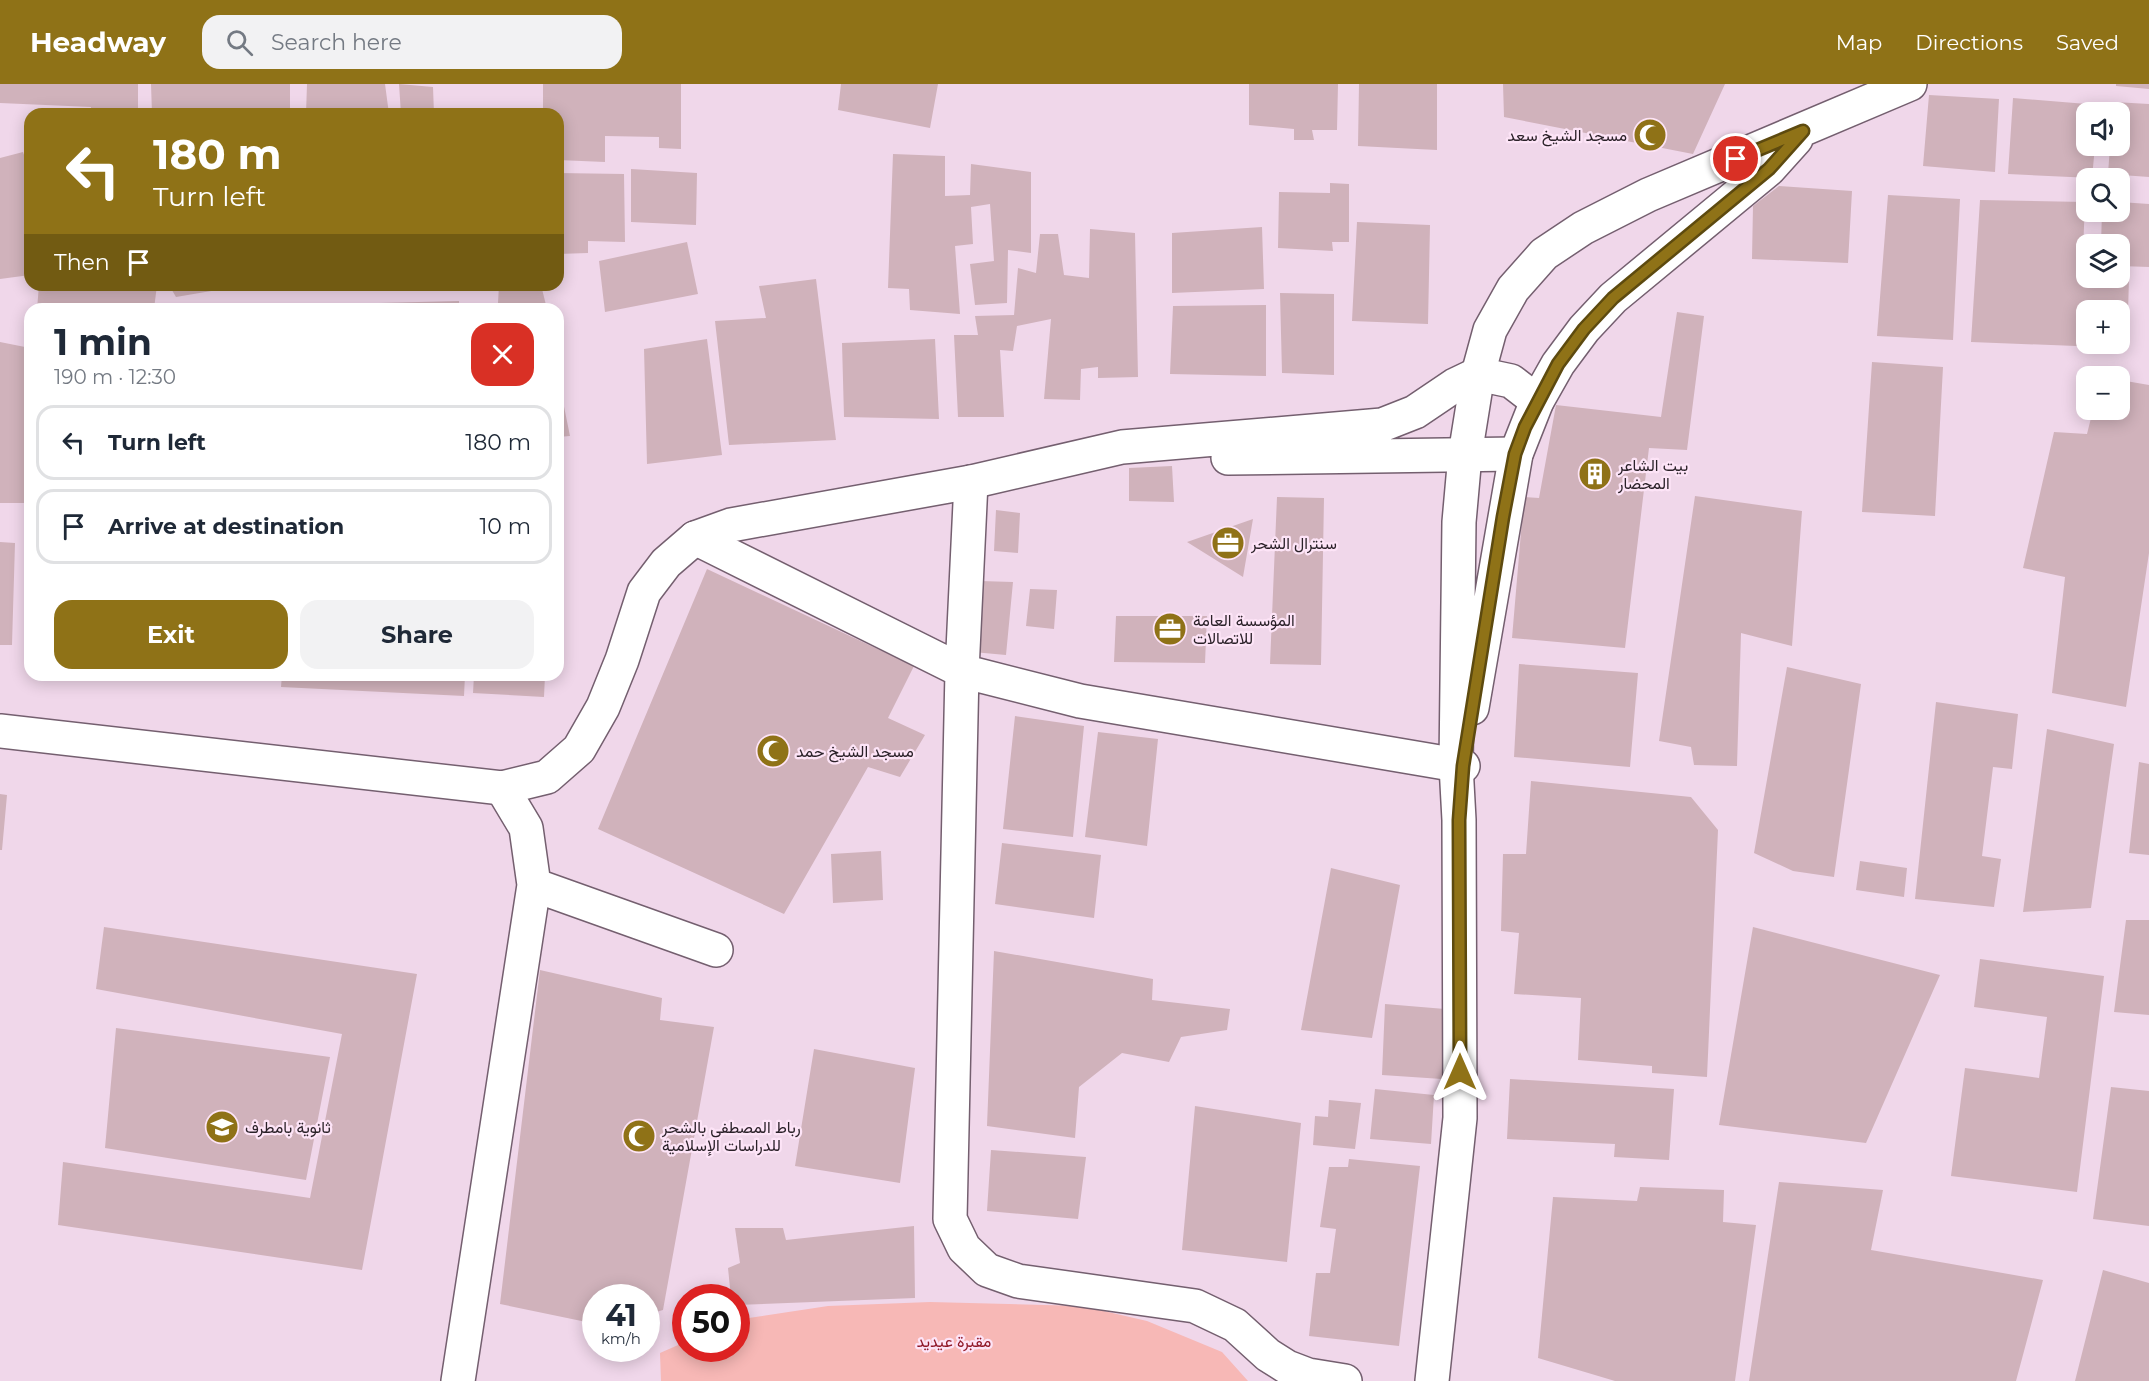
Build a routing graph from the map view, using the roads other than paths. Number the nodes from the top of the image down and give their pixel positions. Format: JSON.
{"nodes":[{"id":1,"x":1910,"y":84,"type":"edge"},
{"id":2,"x":1803,"y":131,"type":"junction"},
{"id":3,"x":1478,"y":374,"type":"junction"},
{"id":4,"x":1537,"y":401,"type":"junction"},
{"id":5,"x":1515,"y":454,"type":"junction"},
{"id":6,"x":1465,"y":455,"type":"junction"},
{"id":7,"x":1061,"y":460,"type":"junction"},
{"id":8,"x":971,"y":482,"type":"junction"},
{"id":9,"x":695,"y":538,"type":"junction"},
{"id":10,"x":962,"y":671,"type":"junction"},
{"id":11,"x":0,"y":731,"type":"edge"},
{"id":12,"x":1459,"y":765,"type":"junction"},
{"id":13,"x":502,"y":788,"type":"junction"},
{"id":14,"x":534,"y":885,"type":"junction"},
{"id":15,"x":716,"y":950,"type":"dead end"},
{"id":16,"x":458,"y":1381,"type":"edge"},
{"id":17,"x":1345,"y":1381,"type":"edge"},
{"id":18,"x":1432,"y":1381,"type":"edge"}],
"edges":[{"from":1,"to":2,"type":"street"},
{"from":2,"to":3,"type":"street"},
{"from":2,"to":4,"type":"street"},
{"from":3,"to":4,"type":"street"},
{"from":3,"to":6,"type":"street"},
{"from":3,"to":7,"type":"street"},
{"from":4,"to":5,"type":"street"},
{"from":5,"to":6,"type":"street"},
{"from":5,"to":12,"type":"street"},
{"from":6,"to":7,"type":"street"},
{"from":6,"to":12,"type":"street"},
{"from":7,"to":8,"type":"street"},
{"from":8,"to":9,"type":"street"},
{"from":8,"to":10,"type":"street"},
{"from":9,"to":10,"type":"street"},
{"from":9,"to":13,"type":"street"},
{"from":10,"to":12,"type":"street"},
{"from":10,"to":17,"type":"street"},
{"from":11,"to":13,"type":"street"},
{"from":12,"to":18,"type":"street"},
{"from":13,"to":14,"type":"street"},
{"from":14,"to":15,"type":"street"},
{"from":14,"to":16,"type":"street"}]}
